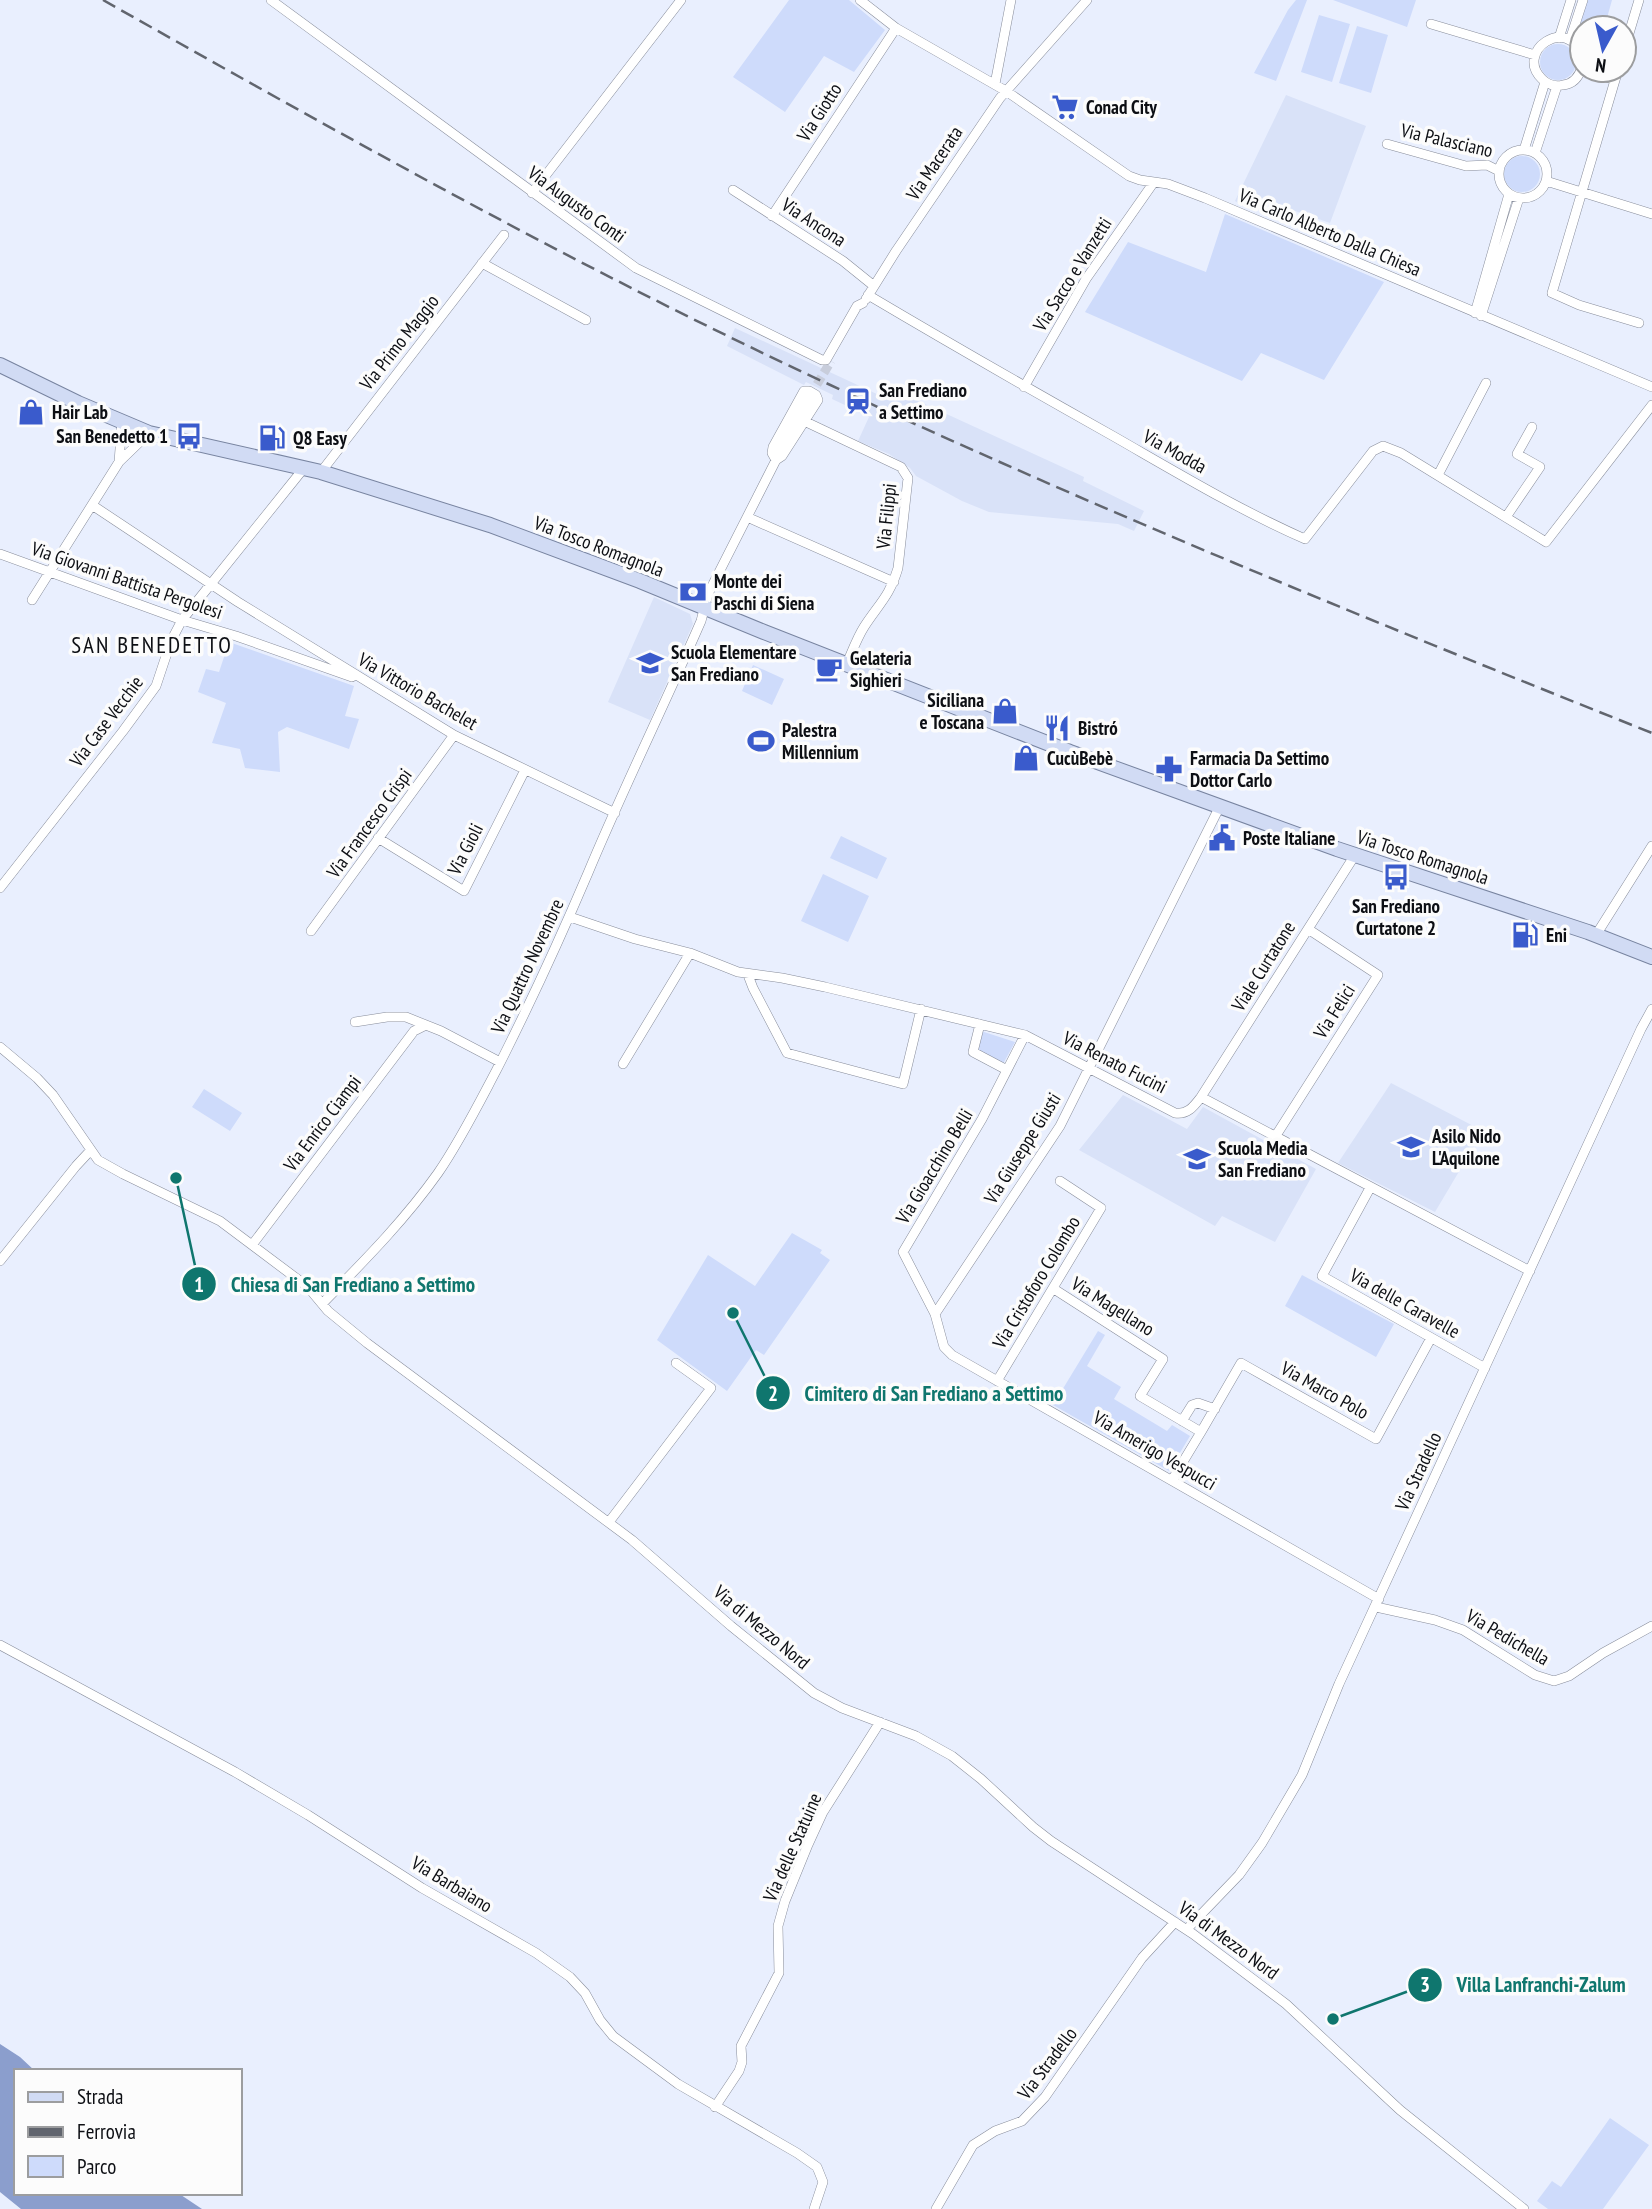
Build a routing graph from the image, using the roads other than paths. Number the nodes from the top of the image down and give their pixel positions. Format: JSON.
{"nodes":[{"id":1,"x":271,"y":0,"type":"edge"},
{"id":2,"x":681,"y":0,"type":"edge"},
{"id":3,"x":860,"y":0,"type":"edge"},
{"id":4,"x":1011,"y":0,"type":"edge"},
{"id":5,"x":1087,"y":0,"type":"edge"},
{"id":6,"x":1571,"y":0,"type":"edge"},
{"id":7,"x":1431,"y":24,"type":"dead end"},
{"id":8,"x":897,"y":28,"type":"junction"},
{"id":9,"x":1559,"y":37,"type":"junction"},
{"id":10,"x":1568,"y":39,"type":"edge"},
{"id":11,"x":1535,"y":55,"type":"junction"},
{"id":12,"x":1545,"y":82,"type":"junction"},
{"id":13,"x":995,"y":84,"type":"junction"},
{"id":14,"x":1568,"y":84,"type":"edge"},
{"id":15,"x":1613,"y":84,"type":"edge"},
{"id":16,"x":1557,"y":86,"type":"junction"},
{"id":17,"x":1006,"y":91,"type":"junction"},
{"id":18,"x":1387,"y":144,"type":"dead end"},
{"id":19,"x":1524,"y":150,"type":"junction"},
{"id":20,"x":1535,"y":153,"type":"junction"},
{"id":21,"x":1499,"y":172,"type":"junction"},
{"id":22,"x":1546,"y":181,"type":"junction"},
{"id":23,"x":1154,"y":182,"type":"junction"},
{"id":24,"x":733,"y":190,"type":"dead end"},
{"id":25,"x":1581,"y":192,"type":"junction"},
{"id":26,"x":532,"y":193,"type":"junction"},
{"id":27,"x":1509,"y":194,"type":"junction"},
{"id":28,"x":1520,"y":198,"type":"junction"},
{"id":29,"x":1652,"y":214,"type":"edge"},
{"id":30,"x":772,"y":216,"type":"junction"},
{"id":31,"x":504,"y":234,"type":"dead end"},
{"id":32,"x":482,"y":263,"type":"junction"},
{"id":33,"x":874,"y":286,"type":"junction"},
{"id":34,"x":866,"y":299,"type":"junction"},
{"id":35,"x":1478,"y":314,"type":"junction"},
{"id":36,"x":586,"y":320,"type":"dead end"},
{"id":37,"x":1639,"y":323,"type":"dead end"},
{"id":38,"x":827,"y":360,"type":"joint"},
{"id":39,"x":0,"y":365,"type":"edge"},
{"id":40,"x":1486,"y":383,"type":"dead end"},
{"id":41,"x":1024,"y":387,"type":"junction"},
{"id":42,"x":1652,"y":387,"type":"edge"},
{"id":43,"x":810,"y":396,"type":"tunnel mouth"},
{"id":44,"x":1652,"y":405,"type":"edge"},
{"id":45,"x":804,"y":421,"type":"junction"},
{"id":46,"x":121,"y":422,"type":"junction"},
{"id":47,"x":1532,"y":427,"type":"dead end"},
{"id":48,"x":149,"y":433,"type":"junction"},
{"id":49,"x":776,"y":460,"type":"junction"},
{"id":50,"x":119,"y":462,"type":"junction"},
{"id":51,"x":304,"y":468,"type":"junction"},
{"id":52,"x":321,"y":472,"type":"junction"},
{"id":53,"x":1438,"y":475,"type":"junction"},
{"id":54,"x":92,"y":505,"type":"junction"},
{"id":55,"x":747,"y":517,"type":"junction"},
{"id":56,"x":1506,"y":517,"type":"junction"},
{"id":57,"x":0,"y":554,"type":"edge"},
{"id":58,"x":50,"y":572,"type":"junction"},
{"id":59,"x":894,"y":582,"type":"junction"},
{"id":60,"x":212,"y":584,"type":"junction"},
{"id":61,"x":32,"y":600,"type":"dead end"},
{"id":62,"x":704,"y":607,"type":"junction"},
{"id":63,"x":182,"y":620,"type":"junction"},
{"id":64,"x":847,"y":663,"type":"junction"},
{"id":65,"x":361,"y":679,"type":"junction"},
{"id":66,"x":454,"y":735,"type":"junction"},
{"id":67,"x":525,"y":770,"type":"junction"},
{"id":68,"x":1220,"y":806,"type":"junction"},
{"id":69,"x":615,"y":813,"type":"junction"},
{"id":70,"x":378,"y":838,"type":"junction"},
{"id":71,"x":1652,"y":845,"type":"edge"},
{"id":72,"x":1355,"y":855,"type":"junction"},
{"id":73,"x":0,"y":888,"type":"edge"},
{"id":74,"x":570,"y":917,"type":"junction"},
{"id":75,"x":1308,"y":929,"type":"junction"},
{"id":76,"x":312,"y":931,"type":"dead end"},
{"id":77,"x":1596,"y":935,"type":"junction"},
{"id":78,"x":690,"y":953,"type":"junction"},
{"id":79,"x":1652,"y":957,"type":"edge"},
{"id":80,"x":748,"y":975,"type":"junction"},
{"id":81,"x":921,"y":1009,"type":"junction"},
{"id":82,"x":1652,"y":1009,"type":"edge"},
{"id":83,"x":355,"y":1022,"type":"dead end"},
{"id":84,"x":980,"y":1024,"type":"junction"},
{"id":85,"x":424,"y":1026,"type":"junction"},
{"id":86,"x":1025,"y":1035,"type":"junction"},
{"id":87,"x":0,"y":1047,"type":"edge"},
{"id":88,"x":500,"y":1062,"type":"junction"},
{"id":89,"x":623,"y":1064,"type":"dead end"},
{"id":90,"x":1090,"y":1069,"type":"junction"},
{"id":91,"x":1007,"y":1070,"type":"junction"},
{"id":92,"x":1201,"y":1097,"type":"junction"},
{"id":93,"x":1275,"y":1137,"type":"junction"},
{"id":94,"x":90,"y":1151,"type":"junction"},
{"id":95,"x":1060,"y":1181,"type":"dead end"},
{"id":96,"x":1370,"y":1188,"type":"junction"},
{"id":97,"x":253,"y":1245,"type":"junction"},
{"id":98,"x":0,"y":1261,"type":"edge"},
{"id":99,"x":1530,"y":1271,"type":"junction"},
{"id":100,"x":1054,"y":1289,"type":"junction"},
{"id":101,"x":322,"y":1304,"type":"junction"},
{"id":102,"x":935,"y":1314,"type":"junction"},
{"id":103,"x":1431,"y":1338,"type":"junction"},
{"id":104,"x":676,"y":1363,"type":"dead end"},
{"id":105,"x":1485,"y":1368,"type":"junction"},
{"id":106,"x":998,"y":1381,"type":"junction"},
{"id":107,"x":1215,"y":1409,"type":"junction"},
{"id":108,"x":1182,"y":1421,"type":"junction"},
{"id":109,"x":1201,"y":1432,"type":"junction"},
{"id":110,"x":1172,"y":1480,"type":"junction"},
{"id":111,"x":609,"y":1522,"type":"junction"},
{"id":112,"x":1377,"y":1603,"type":"junction"},
{"id":113,"x":1652,"y":1626,"type":"edge"},
{"id":114,"x":0,"y":1645,"type":"edge"},
{"id":115,"x":880,"y":1722,"type":"junction"},
{"id":116,"x":1175,"y":1922,"type":"junction"},
{"id":117,"x":1187,"y":1929,"type":"junction"},
{"id":118,"x":715,"y":2107,"type":"junction"},
{"id":119,"x":814,"y":2209,"type":"edge"},
{"id":120,"x":936,"y":2209,"type":"edge"},
{"id":121,"x":1524,"y":2209,"type":"edge"}],
"edges":[{"from":1,"to":26,"type":"street","name":"Via Augusto Conti"},
{"from":2,"to":26,"type":"street"},
{"from":3,"to":8,"type":"street","name":"Via Carlo Alberto Dalla Chiesa"},
{"from":4,"to":13,"type":"street"},
{"from":5,"to":17,"type":"street","name":"Via Macerata"},
{"from":6,"to":9,"type":"street"},
{"from":7,"to":11,"type":"street"},
{"from":8,"to":13,"type":"street","name":"Via Carlo Alberto Dalla Chiesa"},
{"from":8,"to":30,"type":"street","name":"Via Giotto"},
{"from":9,"to":10,"type":"street"},
{"from":9,"to":11,"type":"street"},
{"from":11,"to":12,"type":"street"},
{"from":12,"to":16,"type":"street"},
{"from":12,"to":19,"type":"street"},
{"from":13,"to":17,"type":"street","name":"Via Carlo Alberto Dalla Chiesa"},
{"from":14,"to":16,"type":"street"},
{"from":15,"to":25,"type":"street"},
{"from":16,"to":20,"type":"street"},
{"from":17,"to":23,"type":"street","name":"Via Carlo Alberto Dalla Chiesa"},
{"from":17,"to":33,"type":"street","name":"Via Macerata"},
{"from":18,"to":21,"type":"street","name":"Via Palasciano"},
{"from":19,"to":20,"type":"street"},
{"from":19,"to":21,"type":"street"},
{"from":20,"to":22,"type":"street"},
{"from":21,"to":27,"type":"street"},
{"from":22,"to":25,"type":"street"},
{"from":22,"to":28,"type":"street"},
{"from":23,"to":35,"type":"street","name":"Via Carlo Alberto Dalla Chiesa"},
{"from":23,"to":41,"type":"street","name":"Via Sacco e Vanzetti"},
{"from":24,"to":30,"type":"street","name":"Via Ancona"},
{"from":25,"to":29,"type":"street"},
{"from":25,"to":37,"type":"street"},
{"from":26,"to":38,"type":"street","name":"Via Augusto Conti"},
{"from":27,"to":28,"type":"street"},
{"from":27,"to":35,"type":"street"},
{"from":28,"to":35,"type":"street"},
{"from":30,"to":33,"type":"street","name":"Via Ancona"},
{"from":31,"to":32,"type":"street","name":"Via Primo Maggio"},
{"from":32,"to":36,"type":"street"},
{"from":32,"to":52,"type":"street","name":"Via Primo Maggio"},
{"from":33,"to":34,"type":"street","name":"Via Macerata"},
{"from":34,"to":38,"type":"street","name":"Via Macerata"},
{"from":34,"to":41,"type":"street","name":"Via Modda"},
{"from":35,"to":42,"type":"street","name":"Via Carlo Alberto Dalla Chiesa"},
{"from":39,"to":46,"type":"main road","name":"Via Tosco Romagnola"},
{"from":40,"to":53,"type":"street"},
{"from":41,"to":53,"type":"street","name":"Via Modda"},
{"from":43,"to":49,"type":"street"},
{"from":44,"to":56,"type":"street","name":"Via Modda"},
{"from":45,"to":49,"type":"street"},
{"from":45,"to":49,"type":"street"},
{"from":45,"to":59,"type":"street","name":"Via Filippi"},
{"from":46,"to":48,"type":"main road","name":"Via Tosco Romagnola"},
{"from":46,"to":50,"type":"street"},
{"from":47,"to":56,"type":"street"},
{"from":48,"to":50,"type":"street"},
{"from":48,"to":51,"type":"main road","name":"Via Tosco Romagnola"},
{"from":49,"to":55,"type":"street"},
{"from":50,"to":54,"type":"street"},
{"from":51,"to":52,"type":"main road","name":"Via Tosco Romagnola"},
{"from":51,"to":60,"type":"street","name":"Via Case Vecchie"},
{"from":52,"to":62,"type":"main road","name":"Via Tosco Romagnola"},
{"from":53,"to":56,"type":"street","name":"Via Modda"},
{"from":54,"to":58,"type":"street"},
{"from":54,"to":60,"type":"street","name":"Via Vittorio Bachelet"},
{"from":55,"to":59,"type":"street"},
{"from":55,"to":62,"type":"street"},
{"from":57,"to":58,"type":"street","name":"Via Giovanni Battista Pergolesi"},
{"from":58,"to":61,"type":"street"},
{"from":58,"to":63,"type":"street","name":"Via Giovanni Battista Pergolesi"},
{"from":59,"to":64,"type":"street","name":"Via Filippi"},
{"from":60,"to":63,"type":"street","name":"Via Case Vecchie"},
{"from":60,"to":65,"type":"street","name":"Via Vittorio Bachelet"},
{"from":62,"to":64,"type":"main road","name":"Via Tosco Romagnola"},
{"from":62,"to":69,"type":"street","name":"Via Quattro Novembre"},
{"from":63,"to":65,"type":"street","name":"Via Giovanni Battista Pergolesi"},
{"from":63,"to":73,"type":"street","name":"Via Case Vecchie"},
{"from":64,"to":68,"type":"main road","name":"Via Tosco Romagnola"},
{"from":65,"to":66,"type":"street","name":"Via Vittorio Bachelet"},
{"from":66,"to":67,"type":"street","name":"Via Vittorio Bachelet"},
{"from":66,"to":70,"type":"street","name":"Via Francesco Crispi"},
{"from":67,"to":69,"type":"street","name":"Via Vittorio Bachelet"},
{"from":67,"to":70,"type":"street","name":"Via Gioli"},
{"from":68,"to":72,"type":"main road","name":"Via Tosco Romagnola"},
{"from":68,"to":90,"type":"street","name":"Via Giuseppe Giusti"},
{"from":69,"to":74,"type":"street","name":"Via Quattro Novembre"},
{"from":70,"to":76,"type":"street","name":"Via Francesco Crispi"},
{"from":71,"to":77,"type":"street"},
{"from":72,"to":75,"type":"street","name":"Viale Curtatone"},
{"from":72,"to":77,"type":"main road","name":"Via Tosco Romagnola"},
{"from":74,"to":78,"type":"street","name":"Via Renato Fucini"},
{"from":74,"to":88,"type":"street","name":"Via Quattro Novembre"},
{"from":75,"to":92,"type":"street","name":"Viale Curtatone"},
{"from":75,"to":93,"type":"street","name":"Via Felici"},
{"from":77,"to":79,"type":"main road","name":"Via Tosco Romagnola"},
{"from":78,"to":80,"type":"street","name":"Via Renato Fucini"},
{"from":78,"to":89,"type":"street"},
{"from":80,"to":81,"type":"street","name":"Via Renato Fucini"},
{"from":80,"to":81,"type":"street"},
{"from":81,"to":84,"type":"street","name":"Via Renato Fucini"},
{"from":82,"to":99,"type":"street","name":"Via Stradello"},
{"from":83,"to":85,"type":"street"},
{"from":84,"to":86,"type":"street","name":"Via Renato Fucini"},
{"from":84,"to":91,"type":"street"},
{"from":85,"to":88,"type":"street"},
{"from":85,"to":97,"type":"street","name":"Via Enrico Ciampi"},
{"from":86,"to":90,"type":"street","name":"Via Renato Fucini"},
{"from":86,"to":91,"type":"street","name":"Via Gioacchino Belli"},
{"from":87,"to":94,"type":"street","name":"Via di Mezzo Nord"},
{"from":88,"to":101,"type":"street","name":"Via Quattro Novembre"},
{"from":90,"to":92,"type":"street","name":"Via Renato Fucini"},
{"from":90,"to":102,"type":"street","name":"Via Giuseppe Giusti"},
{"from":91,"to":102,"type":"street","name":"Via Gioacchino Belli"},
{"from":92,"to":93,"type":"street"},
{"from":93,"to":96,"type":"street"},
{"from":94,"to":97,"type":"street","name":"Via di Mezzo Nord"},
{"from":94,"to":98,"type":"street"},
{"from":95,"to":100,"type":"street","name":"Via Cristoforo Colombo"},
{"from":96,"to":99,"type":"street"},
{"from":96,"to":103,"type":"street","name":"Via delle Caravelle"},
{"from":97,"to":101,"type":"street","name":"Via di Mezzo Nord"},
{"from":99,"to":105,"type":"street","name":"Via Stradello"},
{"from":100,"to":106,"type":"street","name":"Via Cristoforo Colombo"},
{"from":100,"to":108,"type":"street","name":"Via Magellano"},
{"from":101,"to":111,"type":"street","name":"Via di Mezzo Nord"},
{"from":102,"to":106,"type":"street","name":"Via Amerigo Vespucci"},
{"from":103,"to":105,"type":"street","name":"Via delle Caravelle"},
{"from":103,"to":107,"type":"street","name":"Via Marco Polo"},
{"from":104,"to":111,"type":"street"},
{"from":105,"to":112,"type":"street","name":"Via Stradello"},
{"from":106,"to":110,"type":"street","name":"Via Amerigo Vespucci"},
{"from":107,"to":108,"type":"street"},
{"from":107,"to":109,"type":"street"},
{"from":108,"to":109,"type":"street","name":"Via Magellano"},
{"from":109,"to":110,"type":"street"},
{"from":110,"to":112,"type":"street","name":"Via Amerigo Vespucci"},
{"from":111,"to":115,"type":"street","name":"Via di Mezzo Nord"},
{"from":112,"to":113,"type":"street","name":"Via Pedichella"},
{"from":112,"to":117,"type":"street","name":"Via Stradello"},
{"from":114,"to":118,"type":"street","name":"Via Barbaiano"},
{"from":115,"to":116,"type":"street","name":"Via di Mezzo Nord"},
{"from":115,"to":118,"type":"street","name":"Via delle Statuine"},
{"from":116,"to":117,"type":"street","name":"Via di Mezzo Nord"},
{"from":116,"to":120,"type":"street","name":"Via Stradello"},
{"from":117,"to":121,"type":"street","name":"Via di Mezzo Nord"},
{"from":118,"to":119,"type":"street","name":"Via Barbaiano"}]}
